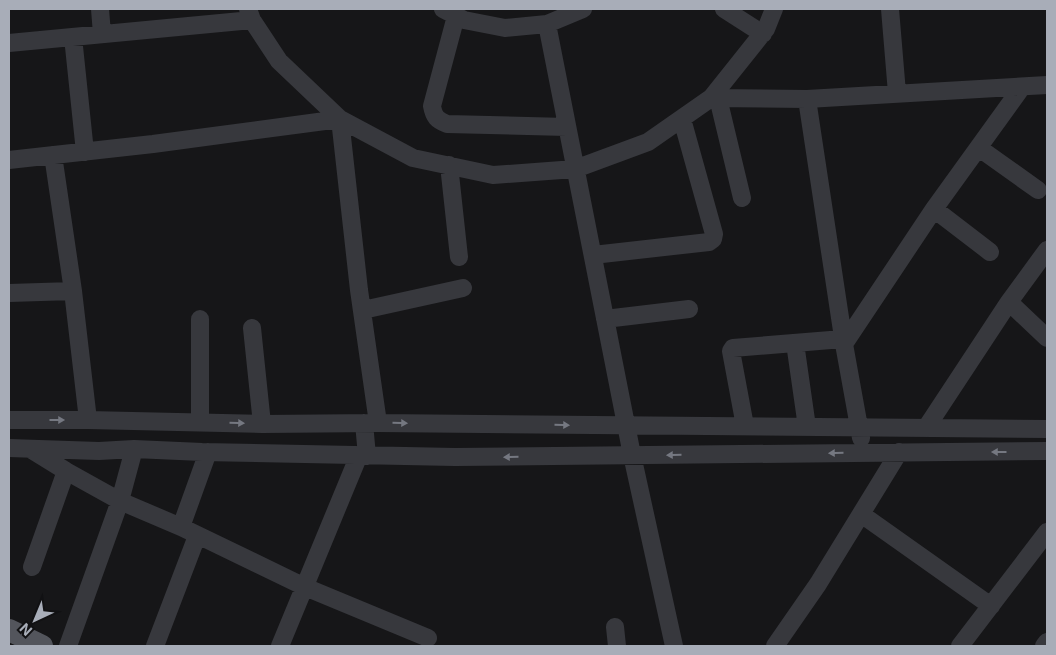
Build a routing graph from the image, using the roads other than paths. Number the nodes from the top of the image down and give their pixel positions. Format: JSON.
{"nodes":[{"id":1,"x":100,"y":9,"type":"edge"},
{"id":2,"x":583,"y":9,"type":"edge"},
{"id":3,"x":724,"y":9,"type":"edge"},
{"id":4,"x":774,"y":9,"type":"edge"},
{"id":5,"x":890,"y":9,"type":"edge"},
{"id":6,"x":449,"y":12,"type":"edge"},
{"id":7,"x":250,"y":14,"type":"edge"},
{"id":8,"x":547,"y":24,"type":"junction"},
{"id":9,"x":102,"y":34,"type":"junction"},
{"id":10,"x":763,"y":34,"type":"junction"},
{"id":11,"x":72,"y":37,"type":"junction"},
{"id":12,"x":9,"y":43,"type":"edge"},
{"id":13,"x":1047,"y":85,"type":"edge"},
{"id":14,"x":1022,"y":87,"type":"junction"},
{"id":15,"x":897,"y":93,"type":"junction"},
{"id":16,"x":715,"y":98,"type":"junction"},
{"id":17,"x":807,"y":99,"type":"junction"},
{"id":18,"x":340,"y":119,"type":"junction"},
{"id":19,"x":682,"y":119,"type":"junction"},
{"id":20,"x":567,"y":127,"type":"junction"},
{"id":21,"x":979,"y":148,"type":"junction"},
{"id":22,"x":85,"y":152,"type":"junction"},
{"id":23,"x":53,"y":155,"type":"junction"},
{"id":24,"x":9,"y":160,"type":"edge"},
{"id":25,"x":449,"y":166,"type":"junction"},
{"id":26,"x":575,"y":169,"type":"junction"},
{"id":27,"x":1038,"y":190,"type":"dead end"},
{"id":28,"x":742,"y":198,"type":"dead end"},
{"id":29,"x":934,"y":208,"type":"junction"},
{"id":30,"x":1047,"y":250,"type":"edge"},
{"id":31,"x":990,"y":252,"type":"dead end"},
{"id":32,"x":593,"y":255,"type":"junction"},
{"id":33,"x":459,"y":257,"type":"dead end"},
{"id":34,"x":463,"y":288,"type":"dead end"},
{"id":35,"x":73,"y":291,"type":"junction"},
{"id":36,"x":9,"y":293,"type":"edge"},
{"id":37,"x":1009,"y":302,"type":"junction"},
{"id":38,"x":689,"y":309,"type":"dead end"},
{"id":39,"x":363,"y":310,"type":"junction"},
{"id":40,"x":200,"y":319,"type":"dead end"},
{"id":41,"x":605,"y":319,"type":"junction"},
{"id":42,"x":252,"y":328,"type":"dead end"},
{"id":43,"x":1047,"y":338,"type":"edge"},
{"id":44,"x":844,"y":342,"type":"junction"},
{"id":45,"x":795,"y":343,"type":"junction"},
{"id":46,"x":9,"y":420,"type":"edge"},
{"id":47,"x":88,"y":420,"type":"junction"},
{"id":48,"x":200,"y":422,"type":"junction"},
{"id":49,"x":371,"y":423,"type":"junction"},
{"id":50,"x":262,"y":424,"type":"junction"},
{"id":51,"x":626,"y":426,"type":"junction"},
{"id":52,"x":745,"y":426,"type":"junction"},
{"id":53,"x":807,"y":427,"type":"junction"},
{"id":54,"x":859,"y":427,"type":"junction"},
{"id":55,"x":926,"y":428,"type":"junction"},
{"id":56,"x":1047,"y":429,"type":"edge"},
{"id":57,"x":9,"y":448,"type":"edge"},
{"id":58,"x":134,"y":448,"type":"junction"},
{"id":59,"x":32,"y":449,"type":"junction"},
{"id":60,"x":208,"y":452,"type":"junction"},
{"id":61,"x":899,"y":452,"type":"junction"},
{"id":62,"x":1047,"y":452,"type":"edge"},
{"id":63,"x":864,"y":453,"type":"junction"},
{"id":64,"x":632,"y":455,"type":"junction"},
{"id":65,"x":363,"y":456,"type":"junction"},
{"id":66,"x":66,"y":471,"type":"junction"},
{"id":67,"x":120,"y":501,"type":"junction"},
{"id":68,"x":861,"y":514,"type":"junction"},
{"id":69,"x":181,"y":527,"type":"junction"},
{"id":70,"x":1047,"y":532,"type":"edge"},
{"id":71,"x":198,"y":536,"type":"junction"},
{"id":72,"x":32,"y":568,"type":"dead end"},
{"id":73,"x":305,"y":587,"type":"junction"},
{"id":74,"x":991,"y":606,"type":"junction"},
{"id":75,"x":615,"y":627,"type":"dead end"},
{"id":76,"x":9,"y":630,"type":"edge"},
{"id":77,"x":428,"y":638,"type":"dead end"},
{"id":78,"x":1047,"y":642,"type":"edge"},
{"id":79,"x":42,"y":646,"type":"edge"},
{"id":80,"x":68,"y":646,"type":"edge"},
{"id":81,"x":155,"y":646,"type":"edge"},
{"id":82,"x":280,"y":646,"type":"edge"},
{"id":83,"x":617,"y":646,"type":"edge"},
{"id":84,"x":674,"y":646,"type":"edge"},
{"id":85,"x":774,"y":646,"type":"edge"},
{"id":86,"x":960,"y":646,"type":"edge"},
{"id":87,"x":1044,"y":646,"type":"edge"}],
"edges":[{"from":1,"to":9,"type":"street"},
{"from":2,"to":8,"type":"street"},
{"from":3,"to":10,"type":"street"},
{"from":4,"to":10,"type":"street"},
{"from":5,"to":15,"type":"street"},
{"from":6,"to":8,"type":"street"},
{"from":6,"to":20,"type":"street"},
{"from":7,"to":9,"type":"street"},
{"from":7,"to":18,"type":"street"},
{"from":8,"to":20,"type":"street"},
{"from":9,"to":11,"type":"street"},
{"from":10,"to":16,"type":"street"},
{"from":11,"to":12,"type":"street"},
{"from":11,"to":22,"type":"street"},
{"from":13,"to":14,"type":"street"},
{"from":14,"to":15,"type":"street"},
{"from":14,"to":21,"type":"street"},
{"from":15,"to":17,"type":"street"},
{"from":16,"to":17,"type":"street"},
{"from":16,"to":19,"type":"street"},
{"from":16,"to":28,"type":"street"},
{"from":17,"to":44,"type":"street"},
{"from":18,"to":22,"type":"street"},
{"from":18,"to":25,"type":"street"},
{"from":18,"to":39,"type":"street"},
{"from":19,"to":26,"type":"street"},
{"from":19,"to":32,"type":"street"},
{"from":20,"to":26,"type":"street"},
{"from":21,"to":27,"type":"street"},
{"from":21,"to":29,"type":"street"},
{"from":22,"to":23,"type":"street"},
{"from":23,"to":24,"type":"street"},
{"from":23,"to":35,"type":"street"},
{"from":25,"to":26,"type":"street"},
{"from":25,"to":33,"type":"street"},
{"from":26,"to":32,"type":"street"},
{"from":29,"to":31,"type":"street"},
{"from":29,"to":44,"type":"street"},
{"from":30,"to":37,"type":"street"},
{"from":32,"to":41,"type":"street"},
{"from":34,"to":39,"type":"street"},
{"from":35,"to":36,"type":"street"},
{"from":35,"to":47,"type":"street"},
{"from":37,"to":43,"type":"street"},
{"from":37,"to":55,"type":"street"},
{"from":38,"to":41,"type":"street"},
{"from":39,"to":49,"type":"street"},
{"from":40,"to":48,"type":"street"},
{"from":41,"to":51,"type":"street"},
{"from":42,"to":50,"type":"street"},
{"from":44,"to":45,"type":"street"},
{"from":44,"to":54,"type":"street"},
{"from":45,"to":52,"type":"street"},
{"from":45,"to":53,"type":"street"},
{"from":46,"to":47,"type":"street","one_way":true},
{"from":47,"to":48,"type":"street"},
{"from":48,"to":50,"type":"street","one_way":true},
{"from":49,"to":50,"type":"street"},
{"from":49,"to":51,"type":"street","one_way":true},
{"from":49,"to":65,"type":"street"},
{"from":51,"to":52,"type":"street"},
{"from":51,"to":64,"type":"street"},
{"from":52,"to":53,"type":"street"},
{"from":53,"to":54,"type":"street"},
{"from":54,"to":55,"type":"street"},
{"from":54,"to":63,"type":"street"},
{"from":55,"to":56,"type":"street"},
{"from":57,"to":59,"type":"street"},
{"from":58,"to":59,"type":"street"},
{"from":58,"to":60,"type":"street"},
{"from":58,"to":67,"type":"street"},
{"from":59,"to":66,"type":"street"},
{"from":60,"to":65,"type":"street"},
{"from":60,"to":69,"type":"street"},
{"from":62,"to":61,"type":"street","one_way":true},
{"from":61,"to":63,"type":"street"},
{"from":61,"to":68,"type":"street"},
{"from":63,"to":64,"type":"street","one_way":true},
{"from":64,"to":65,"type":"street","one_way":true},
{"from":64,"to":84,"type":"street"},
{"from":65,"to":73,"type":"street"},
{"from":66,"to":67,"type":"street"},
{"from":66,"to":72,"type":"street"},
{"from":67,"to":69,"type":"street"},
{"from":67,"to":80,"type":"street"},
{"from":68,"to":74,"type":"street"},
{"from":68,"to":85,"type":"street"},
{"from":69,"to":71,"type":"street"},
{"from":70,"to":74,"type":"street"},
{"from":71,"to":73,"type":"street"},
{"from":71,"to":81,"type":"street"},
{"from":73,"to":77,"type":"street"},
{"from":73,"to":82,"type":"street"},
{"from":74,"to":86,"type":"street"},
{"from":75,"to":83,"type":"street"},
{"from":76,"to":79,"type":"main road"},
{"from":78,"to":87,"type":"street"}]}
